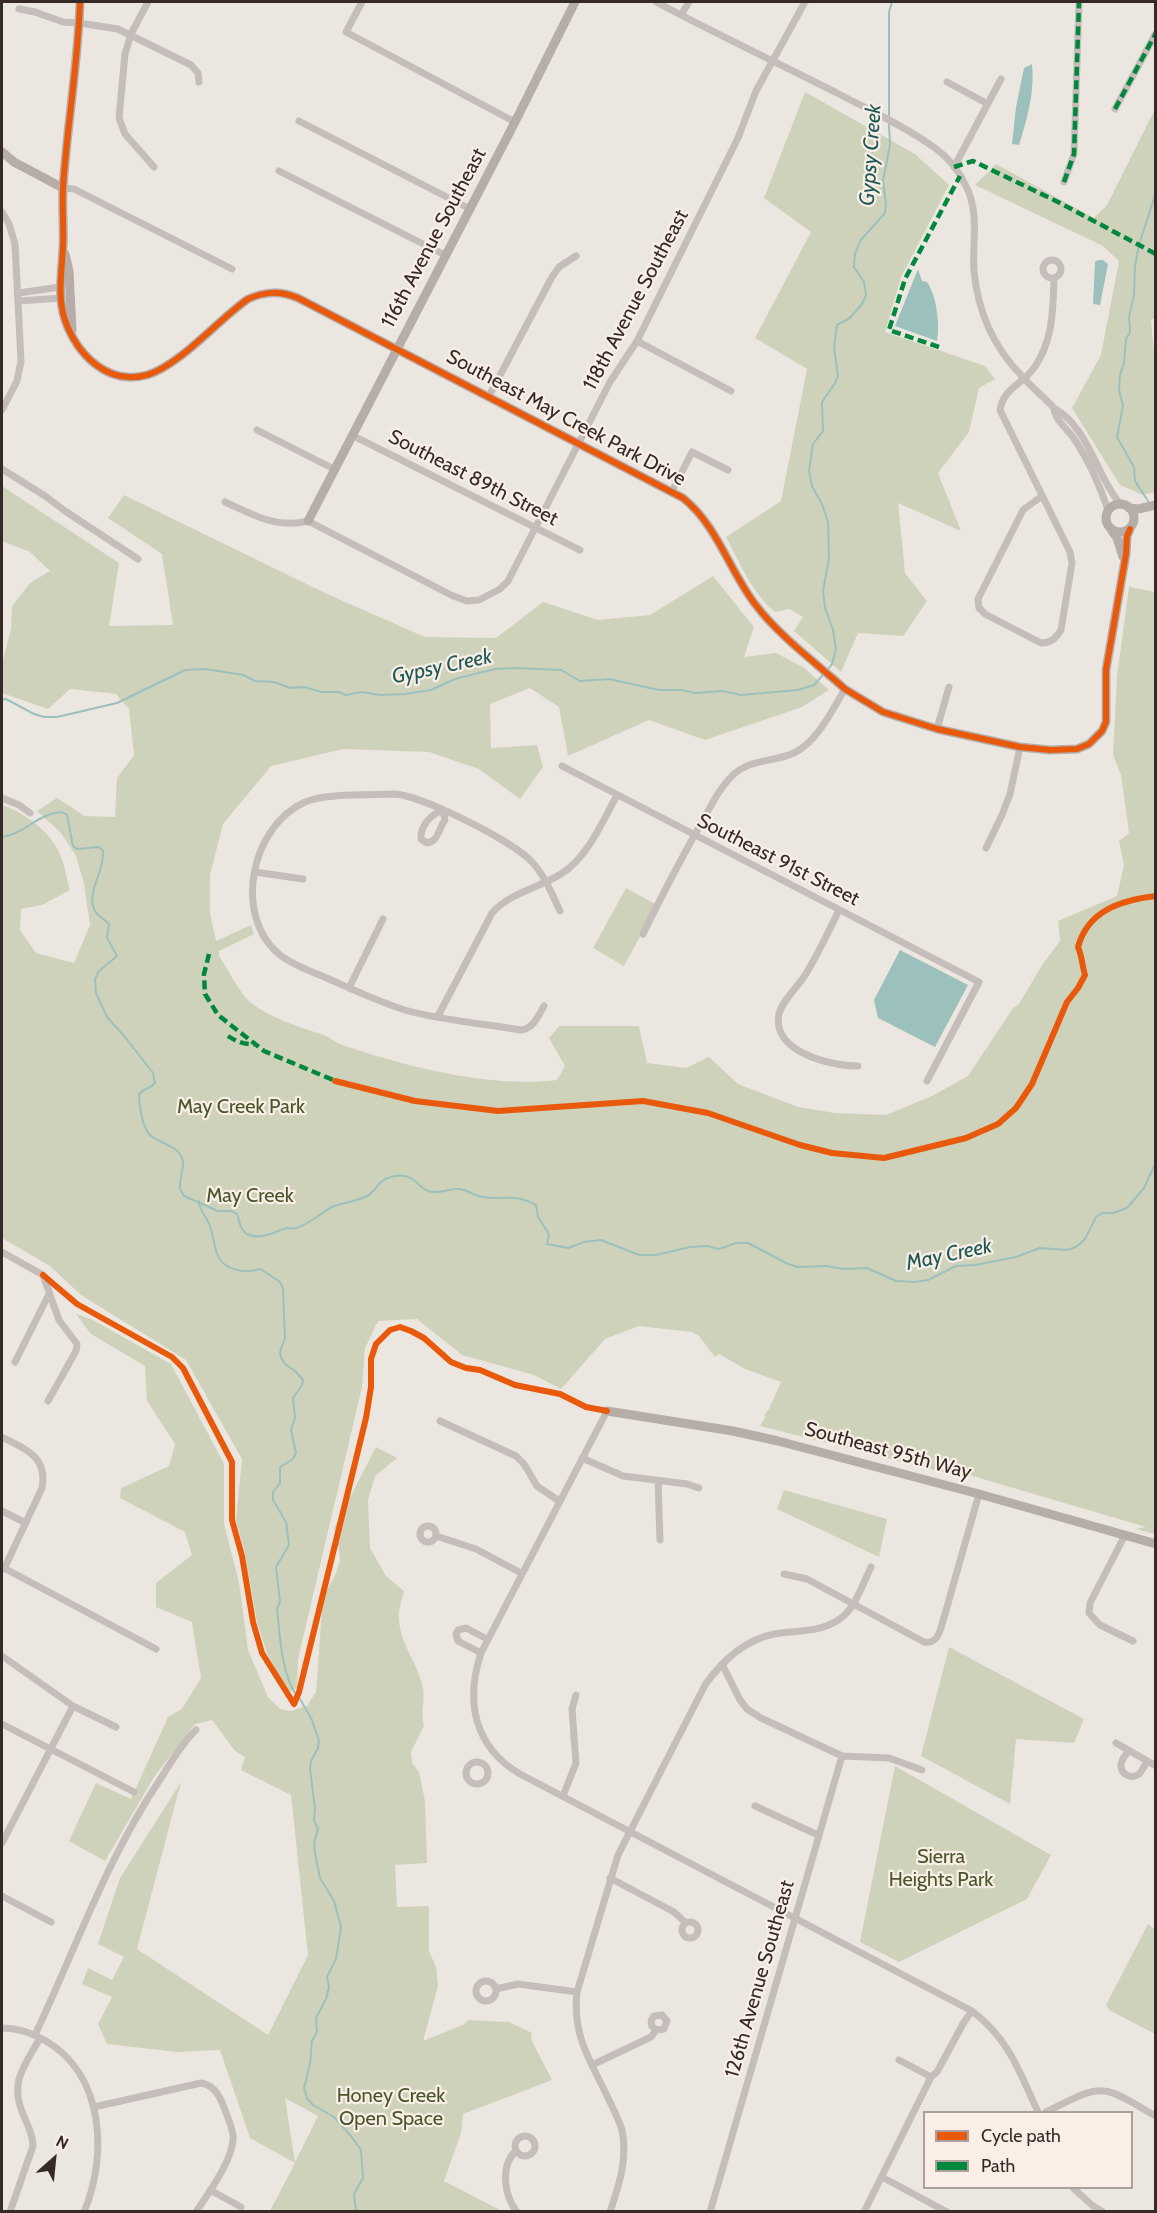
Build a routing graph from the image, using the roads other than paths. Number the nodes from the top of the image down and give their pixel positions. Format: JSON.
{"nodes":[{"id":1,"x":80,"y":2,"type":"edge"},
{"id":2,"x":148,"y":2,"type":"edge"},
{"id":3,"x":362,"y":2,"type":"edge"},
{"id":4,"x":574,"y":2,"type":"edge"},
{"id":5,"x":656,"y":2,"type":"edge"},
{"id":6,"x":688,"y":2,"type":"edge"},
{"id":7,"x":805,"y":2,"type":"edge"},
{"id":8,"x":1079,"y":2,"type":"edge"},
{"id":9,"x":19,"y":9,"type":"dead end"},
{"id":10,"x":681,"y":15,"type":"junction"},
{"id":11,"x":80,"y":22,"type":"junction"},
{"id":12,"x":1155,"y":33,"type":"edge"},
{"id":13,"x":131,"y":34,"type":"junction"},
{"id":14,"x":774,"y":61,"type":"junction"},
{"id":15,"x":1001,"y":79,"type":"dead end"},
{"id":16,"x":199,"y":82,"type":"dead end"},
{"id":17,"x":947,"y":82,"type":"dead end"},
{"id":18,"x":988,"y":104,"type":"junction"},
{"id":19,"x":1115,"y":109,"type":"dead end"},
{"id":20,"x":299,"y":121,"type":"dead end"},
{"id":21,"x":515,"y":122,"type":"junction"},
{"id":22,"x":2,"y":152,"type":"edge"},
{"id":23,"x":154,"y":166,"type":"dead end"},
{"id":24,"x":954,"y":167,"type":"junction"},
{"id":25,"x":279,"y":171,"type":"dead end"},
{"id":26,"x":1065,"y":182,"type":"dead end"},
{"id":27,"x":63,"y":188,"type":"junction"},
{"id":28,"x":470,"y":209,"type":"junction"},
{"id":29,"x":2,"y":213,"type":"edge"},
{"id":30,"x":63,"y":249,"type":"junction"},
{"id":31,"x":445,"y":255,"type":"junction"},
{"id":32,"x":576,"y":256,"type":"dead end"},
{"id":33,"x":232,"y":269,"type":"dead end"},
{"id":34,"x":1054,"y":278,"type":"dead end"},
{"id":35,"x":61,"y":292,"type":"junction"},
{"id":36,"x":18,"y":293,"type":"junction"},
{"id":37,"x":19,"y":301,"type":"junction"},
{"id":38,"x":72,"y":335,"type":"junction"},
{"id":39,"x":637,"y":341,"type":"junction"},
{"id":40,"x":396,"y":348,"type":"junction"},
{"id":41,"x":1024,"y":379,"type":"junction"},
{"id":42,"x":731,"y":391,"type":"dead end"},
{"id":43,"x":489,"y":396,"type":"junction"},
{"id":44,"x":1054,"y":408,"type":"junction"},
{"id":45,"x":2,"y":410,"type":"edge"},
{"id":46,"x":257,"y":430,"type":"dead end"},
{"id":47,"x":352,"y":435,"type":"junction"},
{"id":48,"x":579,"y":444,"type":"junction"},
{"id":49,"x":2,"y":469,"type":"edge"},
{"id":50,"x":334,"y":470,"type":"junction"},
{"id":51,"x":728,"y":470,"type":"dead end"},
{"id":52,"x":672,"y":491,"type":"junction"},
{"id":53,"x":1042,"y":496,"type":"junction"},
{"id":54,"x":225,"y":502,"type":"dead end"},
{"id":55,"x":1155,"y":505,"type":"edge"},
{"id":56,"x":1125,"y":506,"type":"junction"},
{"id":57,"x":1108,"y":510,"type":"junction"},
{"id":58,"x":1155,"y":510,"type":"edge"},
{"id":59,"x":308,"y":521,"type":"junction"},
{"id":60,"x":1132,"y":525,"type":"junction"},
{"id":61,"x":536,"y":528,"type":"junction"},
{"id":62,"x":1112,"y":531,"type":"junction"},
{"id":63,"x":580,"y":550,"type":"dead end"},
{"id":64,"x":138,"y":559,"type":"dead end"},
{"id":65,"x":1124,"y":562,"type":"junction"},
{"id":66,"x":950,"y":687,"type":"dead end"},
{"id":67,"x":845,"y":689,"type":"junction"},
{"id":68,"x":937,"y":729,"type":"junction"},
{"id":69,"x":1020,"y":747,"type":"junction"},
{"id":70,"x":562,"y":766,"type":"dead end"},
{"id":71,"x":617,"y":795,"type":"junction"},
{"id":72,"x":2,"y":798,"type":"edge"},
{"id":73,"x":442,"y":810,"type":"junction"},
{"id":74,"x":30,"y":813,"type":"dead end"},
{"id":75,"x":694,"y":835,"type":"junction"},
{"id":76,"x":986,"y":848,"type":"dead end"},
{"id":77,"x":255,"y":872,"type":"junction"},
{"id":78,"x":303,"y":879,"type":"dead end"},
{"id":79,"x":545,"y":882,"type":"junction"},
{"id":80,"x":839,"y":910,"type":"junction"},
{"id":81,"x":560,"y":911,"type":"dead end"},
{"id":82,"x":383,"y":920,"type":"dead end"},
{"id":83,"x":643,"y":934,"type":"dead end"},
{"id":84,"x":348,"y":988,"type":"junction"},
{"id":85,"x":544,"y":1006,"type":"dead end"},
{"id":86,"x":438,"y":1016,"type":"junction"},
{"id":87,"x":858,"y":1066,"type":"dead end"},
{"id":88,"x":927,"y":1080,"type":"dead end"},
{"id":89,"x":2,"y":1252,"type":"edge"},
{"id":90,"x":49,"y":1294,"type":"junction"},
{"id":91,"x":15,"y":1362,"type":"dead end"},
{"id":92,"x":48,"y":1401,"type":"dead end"},
{"id":93,"x":607,"y":1411,"type":"joint"},
{"id":94,"x":440,"y":1421,"type":"dead end"},
{"id":95,"x":2,"y":1437,"type":"edge"},
{"id":96,"x":582,"y":1458,"type":"junction"},
{"id":97,"x":658,"y":1481,"type":"junction"},
{"id":98,"x":699,"y":1488,"type":"dead end"},
{"id":99,"x":979,"y":1494,"type":"junction"},
{"id":100,"x":559,"y":1501,"type":"junction"},
{"id":101,"x":2,"y":1511,"type":"edge"},
{"id":102,"x":26,"y":1523,"type":"junction"},
{"id":103,"x":436,"y":1536,"type":"dead end"},
{"id":104,"x":1125,"y":1536,"type":"junction"},
{"id":105,"x":660,"y":1540,"type":"dead end"},
{"id":106,"x":1155,"y":1544,"type":"edge"},
{"id":107,"x":871,"y":1567,"type":"dead end"},
{"id":108,"x":3,"y":1568,"type":"edge"},
{"id":109,"x":521,"y":1573,"type":"junction"},
{"id":110,"x":784,"y":1574,"type":"dead end"},
{"id":111,"x":853,"y":1603,"type":"junction"},
{"id":112,"x":487,"y":1639,"type":"junction"},
{"id":113,"x":1133,"y":1641,"type":"dead end"},
{"id":114,"x":156,"y":1649,"type":"dead end"},
{"id":115,"x":481,"y":1653,"type":"junction"},
{"id":116,"x":2,"y":1656,"type":"edge"},
{"id":117,"x":722,"y":1664,"type":"junction"},
{"id":118,"x":576,"y":1695,"type":"dead end"},
{"id":119,"x":73,"y":1706,"type":"junction"},
{"id":120,"x":2,"y":1724,"type":"edge"},
{"id":121,"x":116,"y":1727,"type":"dead end"},
{"id":122,"x":196,"y":1730,"type":"dead end"},
{"id":123,"x":1116,"y":1743,"type":"dead end"},
{"id":124,"x":49,"y":1749,"type":"junction"},
{"id":125,"x":1129,"y":1750,"type":"junction"},
{"id":126,"x":497,"y":1756,"type":"junction"},
{"id":127,"x":842,"y":1756,"type":"junction"},
{"id":128,"x":1147,"y":1761,"type":"junction"},
{"id":129,"x":485,"y":1766,"type":"dead end"},
{"id":130,"x":1155,"y":1766,"type":"edge"},
{"id":131,"x":922,"y":1770,"type":"dead end"},
{"id":132,"x":134,"y":1792,"type":"dead end"},
{"id":133,"x":563,"y":1796,"type":"junction"},
{"id":134,"x":755,"y":1806,"type":"dead end"},
{"id":135,"x":629,"y":1831,"type":"junction"},
{"id":136,"x":818,"y":1835,"type":"junction"},
{"id":137,"x":2,"y":1842,"type":"edge"},
{"id":138,"x":610,"y":1878,"type":"junction"},
{"id":139,"x":2,"y":1896,"type":"edge"},
{"id":140,"x":794,"y":1920,"type":"junction"},
{"id":141,"x":51,"y":1922,"type":"dead end"},
{"id":142,"x":686,"y":1923,"type":"dead end"},
{"id":143,"x":496,"y":1989,"type":"dead end"},
{"id":144,"x":577,"y":1992,"type":"junction"},
{"id":145,"x":972,"y":2012,"type":"junction"},
{"id":146,"x":2,"y":2028,"type":"edge"},
{"id":147,"x":656,"y":2030,"type":"dead end"},
{"id":148,"x":38,"y":2036,"type":"junction"},
{"id":149,"x":899,"y":2060,"type":"dead end"},
{"id":150,"x":592,"y":2065,"type":"junction"},
{"id":151,"x":931,"y":2077,"type":"junction"},
{"id":152,"x":94,"y":2107,"type":"junction"},
{"id":153,"x":1038,"y":2111,"type":"edge"},
{"id":154,"x":1048,"y":2111,"type":"edge"},
{"id":155,"x":1155,"y":2116,"type":"edge"},
{"id":156,"x":516,"y":2151,"type":"dead end"},
{"id":157,"x":882,"y":2177,"type":"junction"},
{"id":158,"x":1075,"y":2189,"type":"edge"},
{"id":159,"x":210,"y":2190,"type":"junction"},
{"id":160,"x":241,"y":2207,"type":"dead end"},
{"id":161,"x":10,"y":2211,"type":"edge"},
{"id":162,"x":84,"y":2211,"type":"edge"},
{"id":163,"x":196,"y":2211,"type":"edge"},
{"id":164,"x":517,"y":2211,"type":"edge"},
{"id":165,"x":610,"y":2211,"type":"edge"},
{"id":166,"x":710,"y":2211,"type":"edge"},
{"id":167,"x":864,"y":2211,"type":"edge"},
{"id":168,"x":947,"y":2211,"type":"edge"},
{"id":169,"x":1103,"y":2211,"type":"edge"}],
"edges":[{"from":1,"to":11,"type":"street"},
{"from":2,"to":13,"type":"street"},
{"from":3,"to":21,"type":"street"},
{"from":4,"to":21,"type":"street","name":"116th Avenue Southeast"},
{"from":5,"to":10,"type":"street"},
{"from":6,"to":10,"type":"street"},
{"from":7,"to":14,"type":"street","name":"118th Avenue Southeast"},
{"from":8,"to":26,"type":"street"},
{"from":9,"to":11,"type":"street"},
{"from":10,"to":14,"type":"street"},
{"from":11,"to":13,"type":"street"},
{"from":11,"to":27,"type":"street"},
{"from":12,"to":19,"type":"street"},
{"from":13,"to":16,"type":"street"},
{"from":13,"to":23,"type":"street"},
{"from":14,"to":24,"type":"street"},
{"from":14,"to":39,"type":"street","name":"118th Avenue Southeast"},
{"from":15,"to":18,"type":"street"},
{"from":17,"to":18,"type":"street"},
{"from":18,"to":24,"type":"street"},
{"from":20,"to":28,"type":"street"},
{"from":21,"to":28,"type":"street","name":"116th Avenue Southeast"},
{"from":22,"to":27,"type":"street"},
{"from":24,"to":41,"type":"street"},
{"from":25,"to":31,"type":"street"},
{"from":27,"to":30,"type":"street"},
{"from":27,"to":33,"type":"street"},
{"from":28,"to":31,"type":"street","name":"116th Avenue Southeast"},
{"from":29,"to":36,"type":"street"},
{"from":30,"to":35,"type":"street"},
{"from":30,"to":38,"type":"street"},
{"from":31,"to":40,"type":"street","name":"116th Avenue Southeast"},
{"from":32,"to":43,"type":"street"},
{"from":34,"to":41,"type":"street"},
{"from":35,"to":36,"type":"street"},
{"from":35,"to":37,"type":"street"},
{"from":35,"to":38,"type":"street"},
{"from":36,"to":37,"type":"street"},
{"from":37,"to":45,"type":"street"},
{"from":38,"to":40,"type":"street","name":"Southeast May Creek Park Drive"},
{"from":39,"to":42,"type":"street"},
{"from":39,"to":48,"type":"street","name":"118th Avenue Southeast"},
{"from":40,"to":43,"type":"street","name":"Southeast May Creek Park Drive"},
{"from":40,"to":47,"type":"street","name":"116th Avenue Southeast"},
{"from":41,"to":44,"type":"street"},
{"from":41,"to":53,"type":"street"},
{"from":43,"to":48,"type":"street","name":"Southeast May Creek Park Drive"},
{"from":44,"to":56,"type":"street"},
{"from":44,"to":57,"type":"street"},
{"from":46,"to":50,"type":"street"},
{"from":47,"to":50,"type":"street","name":"116th Avenue Southeast"},
{"from":47,"to":61,"type":"street","name":"Southeast 89th Street"},
{"from":48,"to":52,"type":"street","name":"Southeast May Creek Park Drive"},
{"from":48,"to":61,"type":"street","name":"118th Avenue Southeast"},
{"from":49,"to":64,"type":"street"},
{"from":50,"to":59,"type":"street","name":"116th Avenue Southeast"},
{"from":51,"to":52,"type":"street"},
{"from":52,"to":67,"type":"street","name":"Southeast May Creek Park Drive"},
{"from":53,"to":53,"type":"street"},
{"from":54,"to":59,"type":"street"},
{"from":55,"to":56,"type":"street"},
{"from":56,"to":57,"type":"street"},
{"from":56,"to":60,"type":"street"},
{"from":57,"to":62,"type":"street"},
{"from":58,"to":60,"type":"street"},
{"from":59,"to":61,"type":"street","name":"118th Avenue Southeast"},
{"from":60,"to":62,"type":"street"},
{"from":60,"to":65,"type":"street","name":"Southeast May Creek Park Drive"},
{"from":61,"to":63,"type":"street","name":"Southeast 89th Street"},
{"from":62,"to":65,"type":"street","name":"Southeast May Creek Park Drive"},
{"from":65,"to":69,"type":"street","name":"Southeast May Creek Park Drive"},
{"from":66,"to":68,"type":"street"},
{"from":67,"to":68,"type":"street","name":"Southeast May Creek Park Drive"},
{"from":67,"to":75,"type":"street"},
{"from":68,"to":69,"type":"street","name":"Southeast May Creek Park Drive"},
{"from":69,"to":76,"type":"street"},
{"from":70,"to":71,"type":"street","name":"Southeast 91st Street"},
{"from":71,"to":75,"type":"street","name":"Southeast 91st Street"},
{"from":71,"to":79,"type":"street"},
{"from":72,"to":74,"type":"street"},
{"from":73,"to":73,"type":"street"},
{"from":73,"to":77,"type":"street"},
{"from":73,"to":79,"type":"street"},
{"from":75,"to":80,"type":"street","name":"Southeast 91st Street"},
{"from":75,"to":83,"type":"street"},
{"from":77,"to":78,"type":"street"},
{"from":77,"to":84,"type":"street"},
{"from":79,"to":81,"type":"street"},
{"from":79,"to":86,"type":"street"},
{"from":80,"to":87,"type":"street"},
{"from":80,"to":88,"type":"street","name":"Southeast 91st Street"},
{"from":82,"to":84,"type":"street"},
{"from":84,"to":86,"type":"street"},
{"from":85,"to":86,"type":"street"},
{"from":89,"to":90,"type":"street"},
{"from":90,"to":91,"type":"street"},
{"from":90,"to":92,"type":"street"},
{"from":93,"to":96,"type":"street"},
{"from":93,"to":99,"type":"street","name":"Southeast 95th Way"},
{"from":94,"to":100,"type":"street"},
{"from":95,"to":102,"type":"street"},
{"from":96,"to":97,"type":"street"},
{"from":96,"to":100,"type":"street"},
{"from":97,"to":98,"type":"street"},
{"from":97,"to":105,"type":"street"},
{"from":99,"to":104,"type":"street","name":"Southeast 95th Way"},
{"from":99,"to":111,"type":"street"},
{"from":100,"to":109,"type":"street"},
{"from":101,"to":102,"type":"street"},
{"from":102,"to":108,"type":"street"},
{"from":103,"to":109,"type":"street"},
{"from":104,"to":106,"type":"street","name":"Southeast 95th Way"},
{"from":104,"to":113,"type":"street"},
{"from":107,"to":111,"type":"street"},
{"from":108,"to":114,"type":"street"},
{"from":109,"to":112,"type":"street"},
{"from":110,"to":111,"type":"street"},
{"from":111,"to":117,"type":"street"},
{"from":112,"to":115,"type":"street"},
{"from":112,"to":115,"type":"street"},
{"from":115,"to":126,"type":"street"},
{"from":116,"to":119,"type":"street"},
{"from":117,"to":127,"type":"street"},
{"from":117,"to":135,"type":"street"},
{"from":118,"to":133,"type":"street"},
{"from":119,"to":121,"type":"street"},
{"from":119,"to":124,"type":"street"},
{"from":120,"to":124,"type":"street"},
{"from":122,"to":148,"type":"street"},
{"from":123,"to":125,"type":"street"},
{"from":124,"to":132,"type":"street"},
{"from":124,"to":137,"type":"street"},
{"from":125,"to":128,"type":"street"},
{"from":125,"to":128,"type":"street"},
{"from":126,"to":129,"type":"street"},
{"from":126,"to":133,"type":"street"},
{"from":127,"to":131,"type":"street"},
{"from":127,"to":136,"type":"street","name":"126th Avenue Southeast"},
{"from":128,"to":130,"type":"street"},
{"from":133,"to":135,"type":"street"},
{"from":134,"to":136,"type":"street"},
{"from":135,"to":138,"type":"street"},
{"from":135,"to":140,"type":"street"},
{"from":136,"to":140,"type":"street","name":"126th Avenue Southeast"},
{"from":138,"to":142,"type":"street"},
{"from":138,"to":144,"type":"street"},
{"from":139,"to":141,"type":"street"},
{"from":140,"to":145,"type":"street"},
{"from":140,"to":166,"type":"street","name":"126th Avenue Southeast"},
{"from":143,"to":144,"type":"street"},
{"from":144,"to":150,"type":"street"},
{"from":145,"to":151,"type":"street"},
{"from":145,"to":153,"type":"street"},
{"from":146,"to":148,"type":"street"},
{"from":147,"to":150,"type":"street"},
{"from":148,"to":152,"type":"street"},
{"from":148,"to":161,"type":"street"},
{"from":149,"to":151,"type":"street"},
{"from":150,"to":165,"type":"street"},
{"from":151,"to":157,"type":"street"},
{"from":152,"to":159,"type":"street"},
{"from":152,"to":162,"type":"street"},
{"from":154,"to":155,"type":"street"},
{"from":156,"to":164,"type":"street"},
{"from":157,"to":167,"type":"street"},
{"from":157,"to":168,"type":"street"},
{"from":158,"to":169,"type":"street"},
{"from":159,"to":160,"type":"street"},
{"from":159,"to":163,"type":"street"}]}
